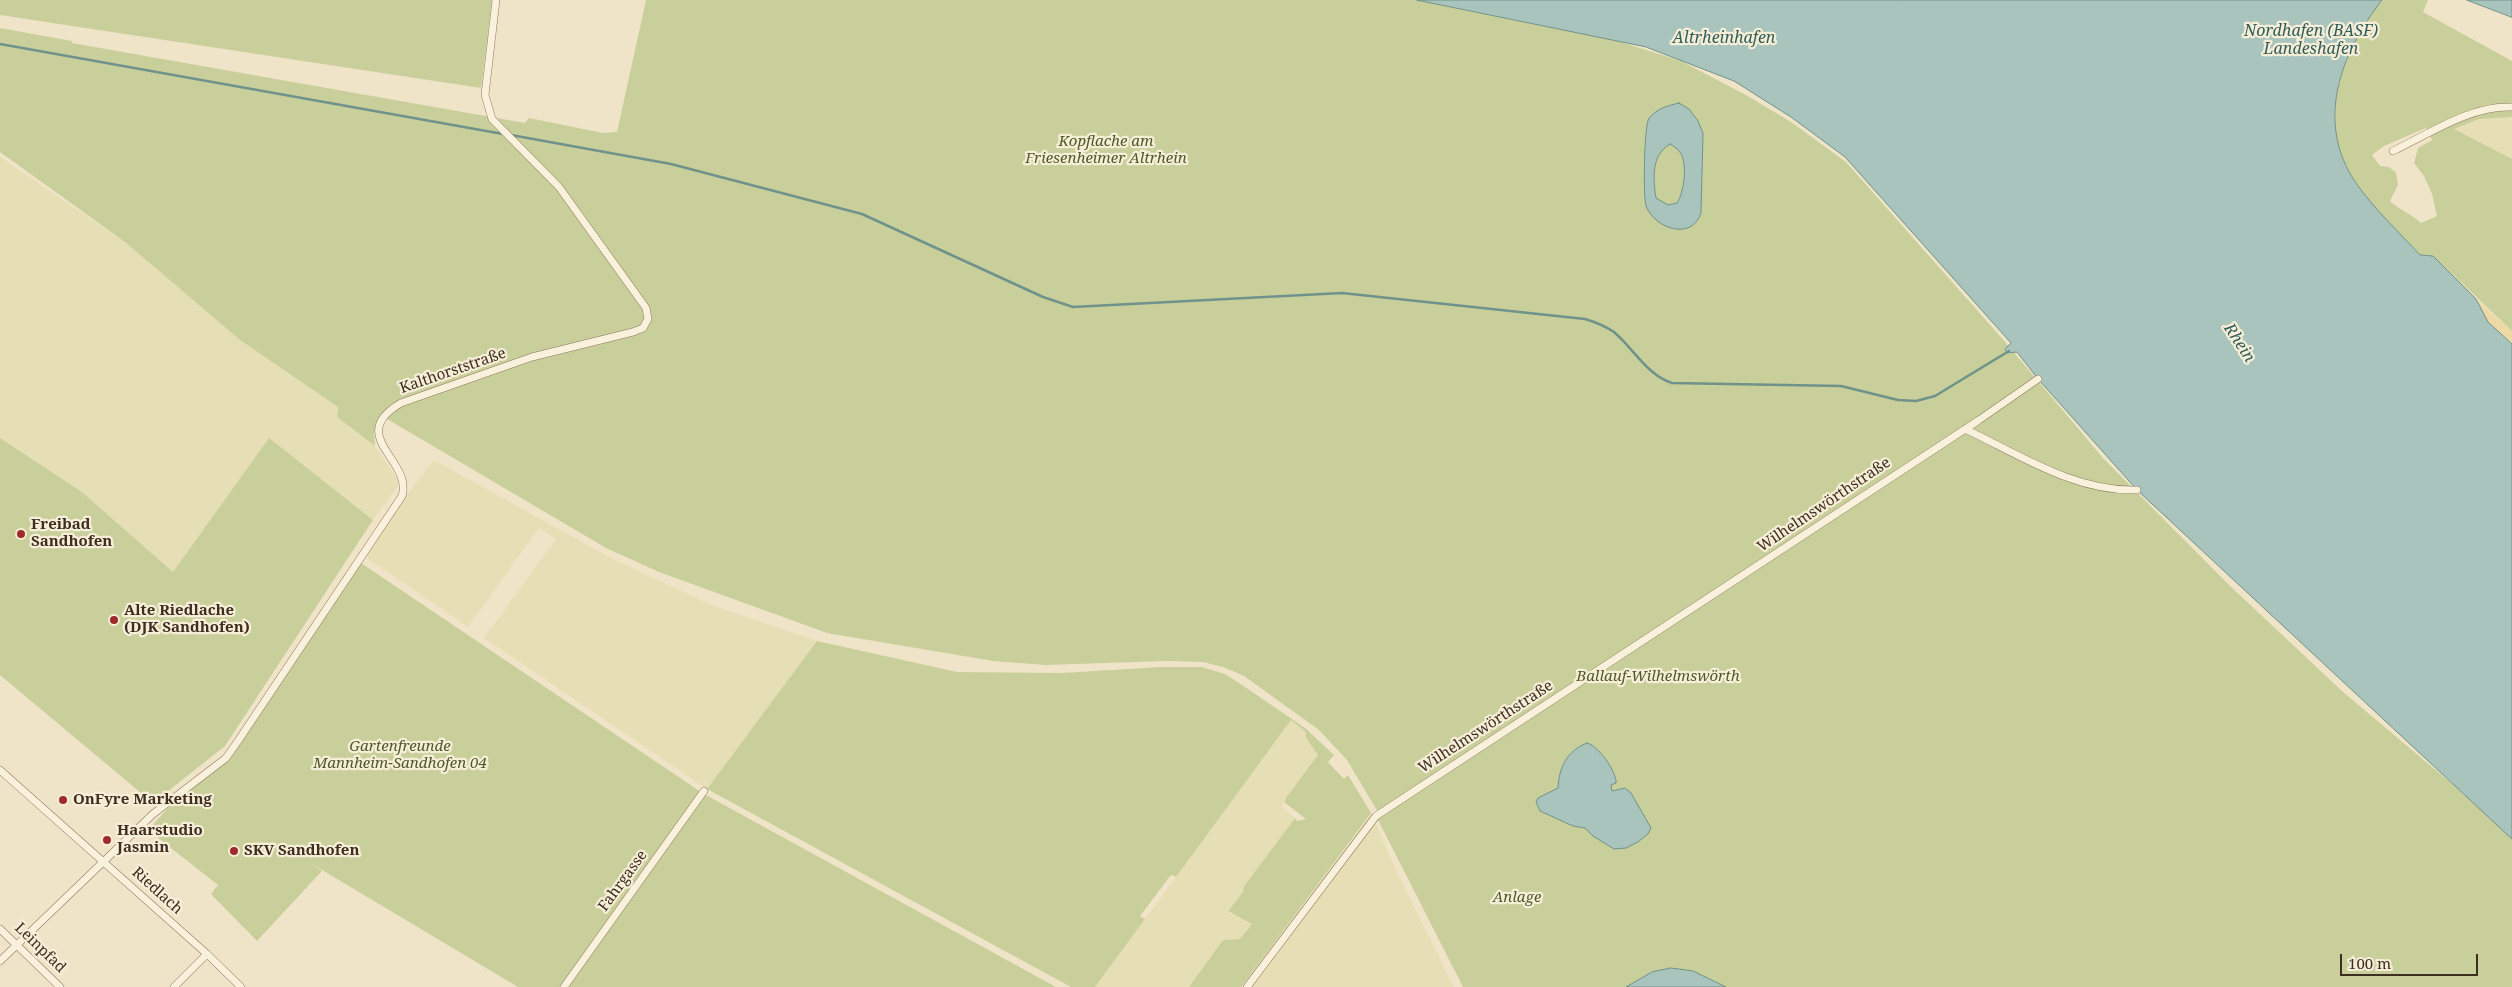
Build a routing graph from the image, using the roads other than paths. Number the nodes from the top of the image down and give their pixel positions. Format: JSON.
{"nodes":[{"id":1,"x":496,"y":0,"type":"edge"},
{"id":2,"x":2512,"y":107,"type":"edge"},
{"id":3,"x":2393,"y":151,"type":"dead end"},
{"id":4,"x":2038,"y":379,"type":"dead end"},
{"id":5,"x":1965,"y":429,"type":"junction"},
{"id":6,"x":2137,"y":490,"type":"dead end"},
{"id":7,"x":0,"y":770,"type":"edge"},
{"id":8,"x":704,"y":791,"type":"dead end"},
{"id":9,"x":104,"y":862,"type":"junction"},
{"id":10,"x":0,"y":929,"type":"edge"},
{"id":11,"x":16,"y":945,"type":"junction"},
{"id":12,"x":207,"y":954,"type":"junction"},
{"id":13,"x":0,"y":961,"type":"edge"},
{"id":14,"x":60,"y":987,"type":"edge"},
{"id":15,"x":174,"y":987,"type":"edge"},
{"id":16,"x":241,"y":987,"type":"edge"},
{"id":17,"x":564,"y":987,"type":"edge"},
{"id":18,"x":1247,"y":987,"type":"edge"}],
"edges":[{"from":1,"to":9,"type":"street","name":"Kalthorststraße"},
{"from":2,"to":3,"type":"street"},
{"from":4,"to":5,"type":"street","name":"Wilhelmswörthstraße"},
{"from":5,"to":6,"type":"street"},
{"from":5,"to":18,"type":"street","name":"Wilhelmswörthstraße"},
{"from":7,"to":9,"type":"street","name":"Riedlach"},
{"from":8,"to":17,"type":"street","name":"Fahrgasse"},
{"from":9,"to":11,"type":"street","name":"Kalthorststraße"},
{"from":9,"to":12,"type":"street","name":"Riedlach"},
{"from":10,"to":11,"type":"street","name":"Leinpfad"},
{"from":11,"to":13,"type":"street","name":"Kalthorststraße"},
{"from":11,"to":14,"type":"street","name":"Leinpfad"},
{"from":12,"to":15,"type":"street"},
{"from":12,"to":16,"type":"street","name":"Riedlach"}]}
